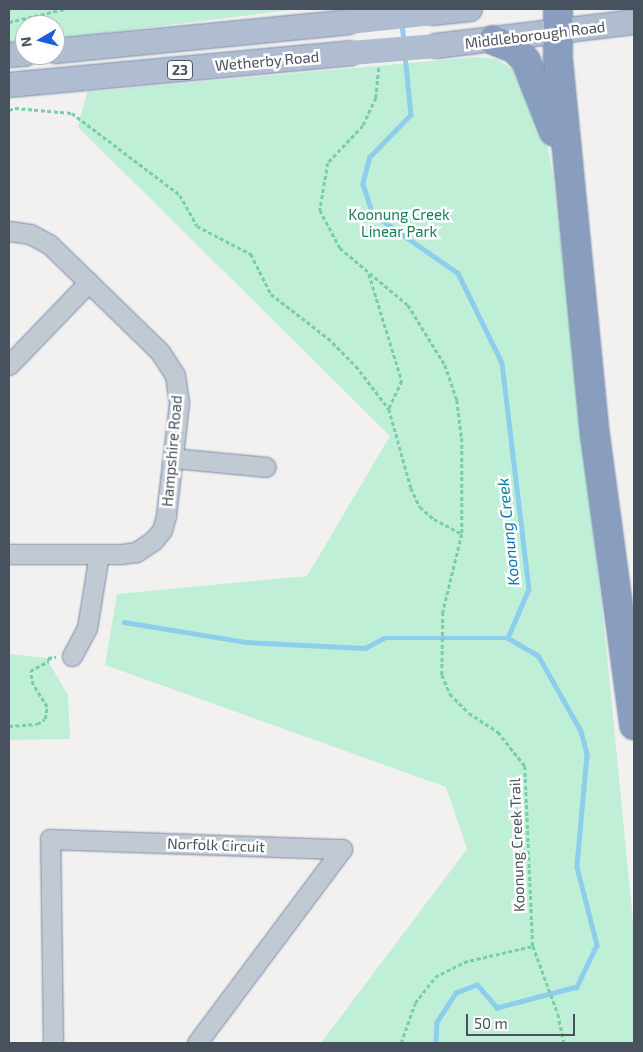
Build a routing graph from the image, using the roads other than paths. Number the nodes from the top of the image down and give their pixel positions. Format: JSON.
{"nodes":[{"id":1,"x":470,"y":9,"type":"edge"},
{"id":2,"x":437,"y":11,"type":"edge"},
{"id":3,"x":558,"y":21,"type":"edge"},
{"id":4,"x":634,"y":22,"type":"edge"},
{"id":5,"x":493,"y":40,"type":"junction"},
{"id":6,"x":436,"y":46,"type":"joint"},
{"id":7,"x":65,"y":50,"type":"edge"},
{"id":8,"x":9,"y":85,"type":"edge"},
{"id":9,"x":573,"y":217,"type":"junction"},
{"id":10,"x":9,"y":231,"type":"edge"},
{"id":11,"x":89,"y":282,"type":"junction"},
{"id":12,"x":9,"y":365,"type":"edge"},
{"id":13,"x":173,"y":458,"type":"junction"},
{"id":14,"x":266,"y":467,"type":"dead end"},
{"id":15,"x":9,"y":554,"type":"edge"},
{"id":16,"x":99,"y":554,"type":"junction"},
{"id":17,"x":72,"y":656,"type":"road end"},
{"id":18,"x":634,"y":725,"type":"edge"},
{"id":19,"x":53,"y":1043,"type":"edge"},
{"id":20,"x":197,"y":1043,"type":"edge"}],
"edges":[{"from":1,"to":2,"type":"main road","number":"23"},
{"from":2,"to":7,"type":"main road","name":"Wetherby Road","number":"23","bridge":true},
{"from":3,"to":4,"type":"main road","name":"Middleborough Road","number":"23"},
{"from":3,"to":5,"type":"main road","name":"Middleborough Road","number":"23"},
{"from":3,"to":9,"type":"highway"},
{"from":5,"to":6,"type":"main road","name":"Middleborough Road","number":"23"},
{"from":5,"to":9,"type":"highway"},
{"from":6,"to":8,"type":"main road","name":"Wetherby Road","number":"23","bridge":true},
{"from":9,"to":18,"type":"highway"},
{"from":10,"to":11,"type":"street","name":"Hampshire Road"},
{"from":11,"to":12,"type":"street"},
{"from":11,"to":13,"type":"street","name":"Hampshire Road"},
{"from":13,"to":14,"type":"street"},
{"from":13,"to":16,"type":"street","name":"Hampshire Road"},
{"from":15,"to":16,"type":"street","name":"Hampshire Road"},
{"from":16,"to":17,"type":"street"},
{"from":19,"to":20,"type":"street","name":"Norfolk Circuit"}]}
